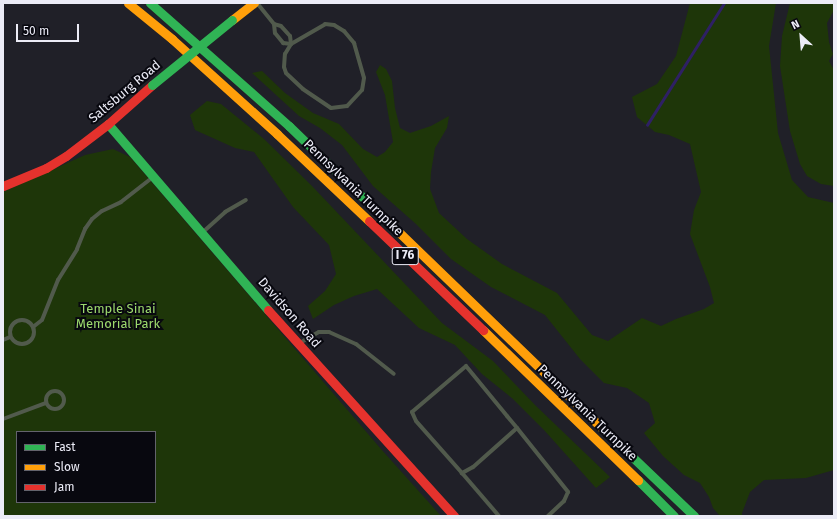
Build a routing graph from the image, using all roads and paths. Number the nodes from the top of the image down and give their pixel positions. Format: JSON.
{"nodes":[{"id":1,"x":128,"y":3,"type":"edge"},
{"id":2,"x":150,"y":3,"type":"edge"},
{"id":3,"x":256,"y":3,"type":"edge"},
{"id":4,"x":274,"y":24,"type":"junction"},
{"id":5,"x":291,"y":44,"type":"junction"},
{"id":6,"x":108,"y":124,"type":"junction"},
{"id":7,"x":154,"y":176,"type":"junction"},
{"id":8,"x":3,"y":186,"type":"edge"},
{"id":9,"x":246,"y":200,"type":"dead end"},
{"id":10,"x":203,"y":233,"type":"junction"},
{"id":11,"x":33,"y":327,"type":"junction"},
{"id":12,"x":10,"y":337,"type":"junction"},
{"id":13,"x":3,"y":340,"type":"edge"},
{"id":14,"x":298,"y":344,"type":"junction"},
{"id":15,"x":394,"y":374,"type":"dead end"},
{"id":16,"x":46,"y":404,"type":"junction"},
{"id":17,"x":3,"y":419,"type":"edge"},
{"id":18,"x":517,"y":428,"type":"junction"},
{"id":19,"x":462,"y":473,"type":"junction"},
{"id":20,"x":454,"y":516,"type":"edge"},
{"id":21,"x":499,"y":516,"type":"edge"},
{"id":22,"x":548,"y":516,"type":"edge"},
{"id":23,"x":674,"y":516,"type":"edge"},
{"id":24,"x":694,"y":516,"type":"edge"}],
"edges":[{"from":1,"to":23,"type":"main road","name":"Pennsylvania Turnpike","number":"I 76"},
{"from":2,"to":24,"type":"main road","name":"Pennsylvania Turnpike","number":"I 76"},
{"from":3,"to":4,"type":"lane"},
{"from":3,"to":6,"type":"main road","name":"Saltsburg Road","bridge":true},
{"from":4,"to":5,"type":"lane"},
{"from":4,"to":5,"type":"lane"},
{"from":5,"to":5,"type":"lane"},
{"from":6,"to":7,"type":"main road","name":"Davidson Road"},
{"from":6,"to":8,"type":"main road","name":"Saltsburg Road"},
{"from":7,"to":10,"type":"main road","name":"Davidson Road"},
{"from":7,"to":11,"type":"lane"},
{"from":9,"to":10,"type":"lane"},
{"from":10,"to":14,"type":"main road","name":"Davidson Road"},
{"from":11,"to":12,"type":"lane"},
{"from":11,"to":12,"type":"lane"},
{"from":12,"to":13,"type":"lane"},
{"from":14,"to":15,"type":"lane"},
{"from":14,"to":20,"type":"main road","name":"Davidson Road"},
{"from":16,"to":16,"type":"lane"},
{"from":16,"to":17,"type":"lane"},
{"from":18,"to":19,"type":"lane"},
{"from":18,"to":19,"type":"lane"},
{"from":18,"to":22,"type":"lane"},
{"from":19,"to":21,"type":"lane"}]}
